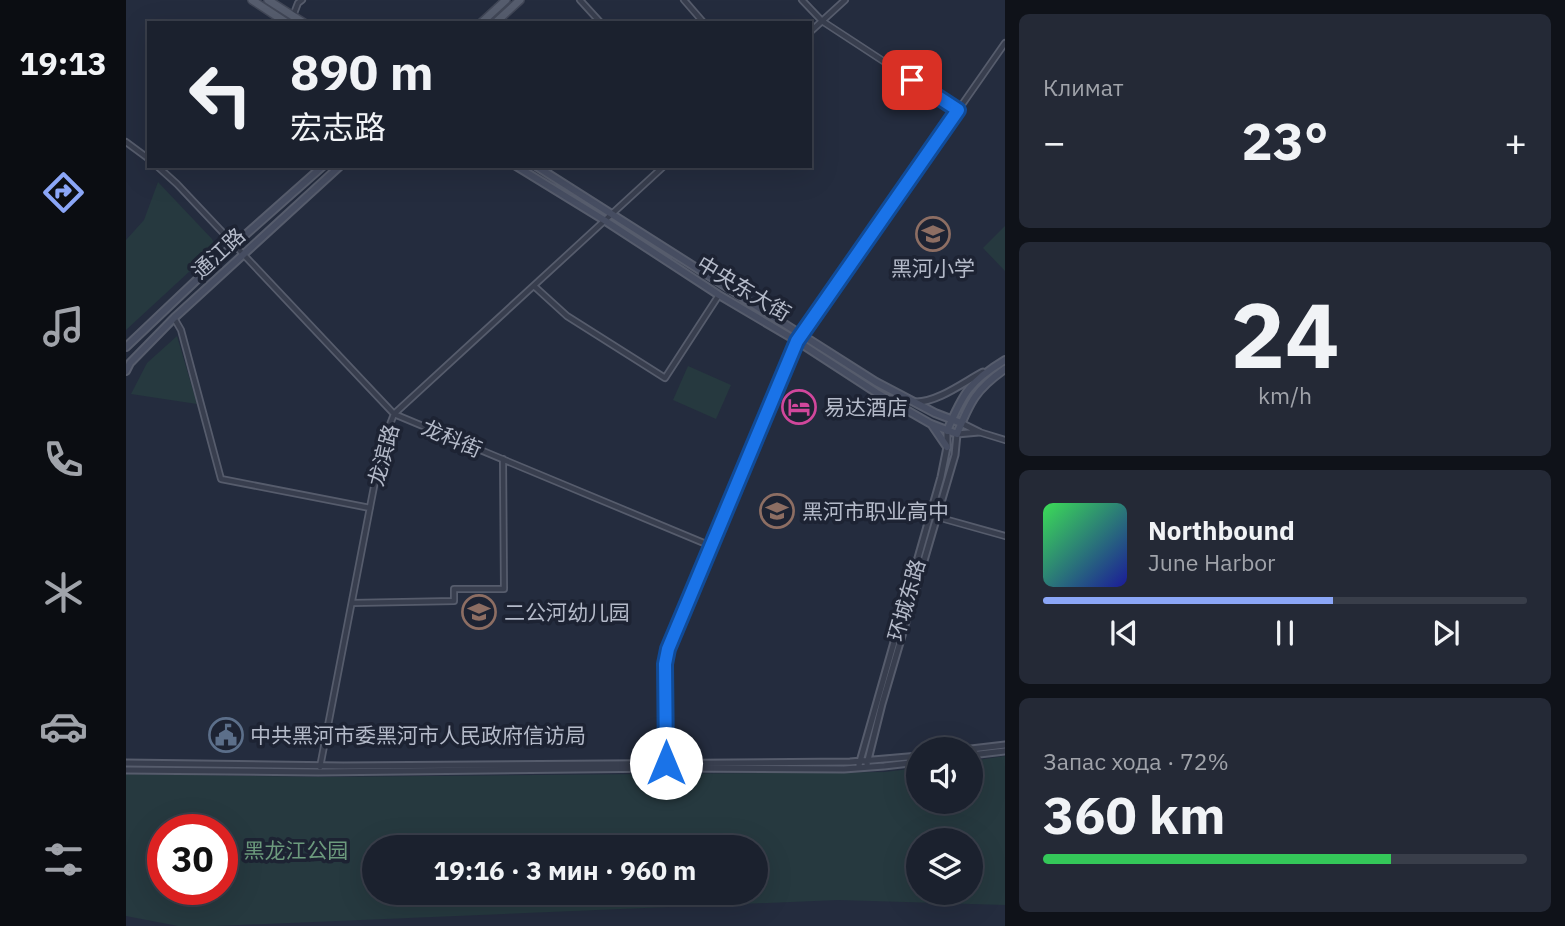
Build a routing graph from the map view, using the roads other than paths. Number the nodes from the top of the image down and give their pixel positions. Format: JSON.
{"nodes":[{"id":1,"x":252,"y":0,"type":"edge"},
{"id":2,"x":268,"y":0,"type":"edge"},
{"id":3,"x":302,"y":0,"type":"edge"},
{"id":4,"x":506,"y":0,"type":"edge"},
{"id":5,"x":520,"y":0,"type":"edge"},
{"id":6,"x":580,"y":0,"type":"edge"},
{"id":7,"x":684,"y":0,"type":"edge"},
{"id":8,"x":802,"y":0,"type":"edge"},
{"id":9,"x":845,"y":0,"type":"edge"},
{"id":10,"x":293,"y":16,"type":"junction"},
{"id":11,"x":284,"y":21,"type":"edge"},
{"id":12,"x":301,"y":21,"type":"edge"},
{"id":13,"x":483,"y":21,"type":"edge"},
{"id":14,"x":497,"y":21,"type":"edge"},
{"id":15,"x":599,"y":21,"type":"edge"},
{"id":16,"x":702,"y":21,"type":"edge"},
{"id":17,"x":822,"y":21,"type":"junction"},
{"id":18,"x":812,"y":30,"type":"edge"},
{"id":19,"x":1005,"y":43,"type":"edge"},
{"id":20,"x":958,"y":110,"type":"junction"},
{"id":21,"x":126,"y":142,"type":"edge"},
{"id":22,"x":147,"y":158,"type":"edge"},
{"id":23,"x":159,"y":168,"type":"edge"},
{"id":24,"x":321,"y":168,"type":"edge"},
{"id":25,"x":338,"y":168,"type":"edge"},
{"id":26,"x":519,"y":168,"type":"edge"},
{"id":27,"x":539,"y":168,"type":"edge"},
{"id":28,"x":662,"y":168,"type":"edge"},
{"id":29,"x":611,"y":214,"type":"junction"},
{"id":30,"x":604,"y":220,"type":"junction"},
{"id":31,"x":234,"y":245,"type":"junction"},
{"id":32,"x":243,"y":254,"type":"junction"},
{"id":33,"x":534,"y":286,"type":"junction"},
{"id":34,"x":719,"y":295,"type":"junction"},
{"id":35,"x":174,"y":318,"type":"junction"},
{"id":36,"x":799,"y":338,"type":"junction"},
{"id":37,"x":126,"y":348,"type":"edge"},
{"id":38,"x":1003,"y":361,"type":"edge"},
{"id":39,"x":128,"y":363,"type":"edge"},
{"id":40,"x":1005,"y":369,"type":"edge"},
{"id":41,"x":126,"y":371,"type":"edge"},
{"id":42,"x":910,"y":400,"type":"junction"},
{"id":43,"x":394,"y":414,"type":"junction"},
{"id":44,"x":952,"y":420,"type":"junction"},
{"id":45,"x":961,"y":423,"type":"junction"},
{"id":46,"x":931,"y":424,"type":"junction"},
{"id":47,"x":947,"y":431,"type":"junction"},
{"id":48,"x":979,"y":432,"type":"junction"},
{"id":49,"x":957,"y":434,"type":"junction"},
{"id":50,"x":1005,"y":440,"type":"edge"},
{"id":51,"x":947,"y":447,"type":"junction"},
{"id":52,"x":503,"y":459,"type":"junction"},
{"id":53,"x":370,"y":508,"type":"junction"},
{"id":54,"x":933,"y":516,"type":"junction"},
{"id":55,"x":1004,"y":534,"type":"edge"},
{"id":56,"x":711,"y":546,"type":"junction"},
{"id":57,"x":352,"y":603,"type":"junction"},
{"id":58,"x":1005,"y":745,"type":"edge"},
{"id":59,"x":983,"y":748,"type":"edge"},
{"id":60,"x":1005,"y":751,"type":"edge"},
{"id":61,"x":983,"y":754,"type":"edge"},
{"id":62,"x":906,"y":758,"type":"edge"},
{"id":63,"x":906,"y":762,"type":"edge"},
{"id":64,"x":126,"y":763,"type":"edge"},
{"id":65,"x":867,"y":764,"type":"junction"},
{"id":66,"x":859,"y":765,"type":"junction"},
{"id":67,"x":666,"y":766,"type":"junction"},
{"id":68,"x":319,"y":769,"type":"junction"},
{"id":69,"x":126,"y":770,"type":"edge"}],
"edges":[{"from":1,"to":11,"type":"main road"},
{"from":2,"to":10,"type":"main road"},
{"from":3,"to":10,"type":"street"},
{"from":4,"to":13,"type":"main road"},
{"from":5,"to":14,"type":"main road"},
{"from":6,"to":15,"type":"street"},
{"from":7,"to":16,"type":"street"},
{"from":8,"to":17,"type":"street"},
{"from":9,"to":17,"type":"street"},
{"from":10,"to":12,"type":"main road"},
{"from":17,"to":18,"type":"street"},
{"from":17,"to":20,"type":"street"},
{"from":19,"to":20,"type":"street"},
{"from":20,"to":36,"type":"street"},
{"from":21,"to":22,"type":"street"},
{"from":23,"to":31,"type":"street","name":"龙科街"},
{"from":24,"to":31,"type":"main road","name":"通江路"},
{"from":25,"to":32,"type":"main road","name":"通江路"},
{"from":26,"to":30,"type":"main road","name":"中央东大街"},
{"from":27,"to":29,"type":"main road","name":"中央东大街"},
{"from":28,"to":29,"type":"street","name":"龙滨路"},
{"from":29,"to":30,"type":"street","name":"龙滨路"},
{"from":29,"to":36,"type":"main road","name":"中央东大街"},
{"from":30,"to":33,"type":"street","name":"龙滨路"},
{"from":30,"to":34,"type":"main road","name":"中央东大街"},
{"from":31,"to":32,"type":"street","name":"龙科街"},
{"from":31,"to":37,"type":"main road","name":"通江路"},
{"from":32,"to":35,"type":"main road","name":"通江路"},
{"from":32,"to":43,"type":"street","name":"龙科街"},
{"from":33,"to":34,"type":"street"},
{"from":33,"to":43,"type":"street","name":"龙滨路"},
{"from":34,"to":36,"type":"main road","name":"中央东大街"},
{"from":35,"to":39,"type":"main road","name":"通江路"},
{"from":35,"to":53,"type":"street"},
{"from":36,"to":42,"type":"main road","name":"中央东大街"},
{"from":36,"to":46,"type":"main road","name":"中央东大街"},
{"from":36,"to":56,"type":"street"},
{"from":38,"to":42,"type":"street"},
{"from":38,"to":44,"type":"main road"},
{"from":39,"to":41,"type":"main road","name":"通江路"},
{"from":40,"to":45,"type":"main road"},
{"from":42,"to":44,"type":"main road","name":"中央东大街"},
{"from":43,"to":52,"type":"street","name":"龙科街"},
{"from":43,"to":53,"type":"street","name":"龙滨路"},
{"from":44,"to":45,"type":"main road","name":"中央东大街"},
{"from":44,"to":47,"type":"main road"},
{"from":45,"to":48,"type":"street"},
{"from":45,"to":49,"type":"main road"},
{"from":46,"to":47,"type":"main road","name":"中央东大街"},
{"from":46,"to":51,"type":"main road"},
{"from":47,"to":49,"type":"main road","name":"中央东大街"},
{"from":47,"to":51,"type":"street","name":"环城东路"},
{"from":48,"to":49,"type":"street"},
{"from":48,"to":50,"type":"street"},
{"from":49,"to":54,"type":"street","name":"环城东路"},
{"from":51,"to":54,"type":"street","name":"环城东路"},
{"from":52,"to":56,"type":"street","name":"龙科街"},
{"from":52,"to":57,"type":"street"},
{"from":53,"to":57,"type":"street","name":"龙滨路"},
{"from":54,"to":55,"type":"street"},
{"from":54,"to":65,"type":"street","name":"环城东路"},
{"from":54,"to":66,"type":"street","name":"环城东路"},
{"from":56,"to":67,"type":"street"},
{"from":57,"to":68,"type":"street","name":"龙滨路"},
{"from":58,"to":59,"type":"street"},
{"from":60,"to":61,"type":"street"},
{"from":62,"to":65,"type":"street"},
{"from":63,"to":65,"type":"street"},
{"from":64,"to":68,"type":"street"},
{"from":65,"to":66,"type":"street"},
{"from":66,"to":67,"type":"street"},
{"from":67,"to":68,"type":"street"},
{"from":68,"to":69,"type":"street"}]}
